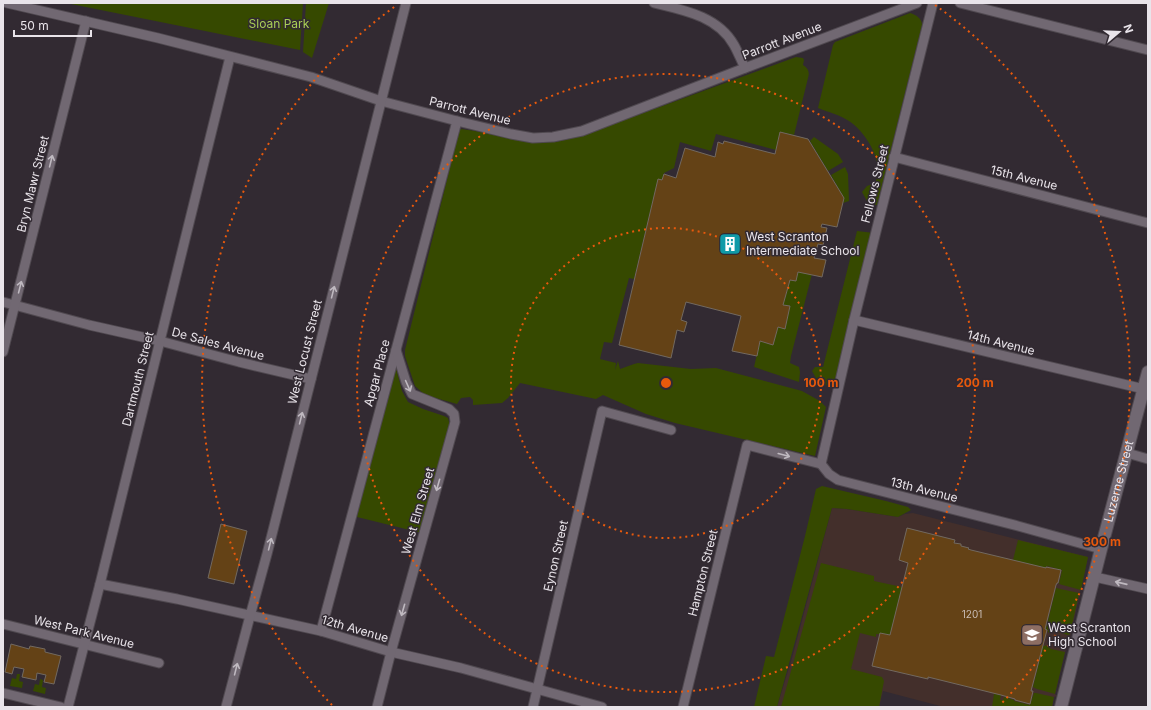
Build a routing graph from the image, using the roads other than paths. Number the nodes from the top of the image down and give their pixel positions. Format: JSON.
{"nodes":[{"id":1,"x":7,"y":3,"type":"edge"},
{"id":2,"x":406,"y":3,"type":"edge"},
{"id":3,"x":654,"y":3,"type":"edge"},
{"id":4,"x":918,"y":3,"type":"edge"},
{"id":5,"x":933,"y":3,"type":"edge"},
{"id":6,"x":960,"y":3,"type":"edge"},
{"id":7,"x":86,"y":21,"type":"junction"},
{"id":8,"x":1148,"y":50,"type":"edge"},
{"id":9,"x":230,"y":57,"type":"junction"},
{"id":10,"x":745,"y":68,"type":"junction"},
{"id":11,"x":382,"y":101,"type":"junction"},
{"id":12,"x":457,"y":121,"type":"junction"},
{"id":13,"x":894,"y":157,"type":"junction"},
{"id":14,"x":1148,"y":223,"type":"edge"},
{"id":15,"x":3,"y":302,"type":"edge"},
{"id":16,"x":15,"y":305,"type":"junction"},
{"id":17,"x":854,"y":320,"type":"junction"},
{"id":18,"x":160,"y":341,"type":"junction"},
{"id":19,"x":396,"y":349,"type":"junction"},
{"id":20,"x":3,"y":352,"type":"edge"},
{"id":21,"x":1148,"y":372,"type":"edge"},
{"id":22,"x":311,"y":379,"type":"junction"},
{"id":23,"x":1144,"y":389,"type":"junction"},
{"id":24,"x":671,"y":430,"type":"dead end"},
{"id":25,"x":1127,"y":453,"type":"junction"},
{"id":26,"x":1148,"y":458,"type":"edge"},
{"id":27,"x":821,"y":464,"type":"junction"},
{"id":28,"x":1101,"y":549,"type":"junction"},
{"id":29,"x":1095,"y":577,"type":"junction"},
{"id":30,"x":100,"y":584,"type":"junction"},
{"id":31,"x":1148,"y":590,"type":"edge"},
{"id":32,"x":250,"y":616,"type":"junction"},
{"id":33,"x":3,"y":624,"type":"edge"},
{"id":34,"x":321,"y":631,"type":"junction"},
{"id":35,"x":84,"y":644,"type":"junction"},
{"id":36,"x":391,"y":652,"type":"junction"},
{"id":37,"x":159,"y":663,"type":"dead end"},
{"id":38,"x":538,"y":690,"type":"junction"},
{"id":39,"x":3,"y":693,"type":"edge"},
{"id":40,"x":61,"y":707,"type":"edge"},
{"id":41,"x":68,"y":707,"type":"edge"},
{"id":42,"x":226,"y":707,"type":"edge"},
{"id":43,"x":377,"y":707,"type":"edge"},
{"id":44,"x":533,"y":707,"type":"edge"},
{"id":45,"x":602,"y":707,"type":"edge"},
{"id":46,"x":683,"y":707,"type":"edge"},
{"id":47,"x":1061,"y":707,"type":"edge"}],
"edges":[{"from":1,"to":7,"type":"street","name":"Parrott Avenue"},
{"from":2,"to":11,"type":"street","name":"West Locust Street"},
{"from":3,"to":10,"type":"street"},
{"from":4,"to":10,"type":"street","name":"Parrott Avenue"},
{"from":5,"to":13,"type":"street","name":"Fellows Street"},
{"from":6,"to":8,"type":"street"},
{"from":7,"to":9,"type":"street","name":"Parrott Avenue"},
{"from":16,"to":7,"type":"street","name":"Bryn Mawr Street","one_way":true},
{"from":9,"to":11,"type":"street","name":"Parrott Avenue"},
{"from":9,"to":18,"type":"street","name":"Dartmouth Street"},
{"from":10,"to":12,"type":"street","name":"Parrott Avenue"},
{"from":11,"to":12,"type":"street","name":"Parrott Avenue"},
{"from":22,"to":11,"type":"street","name":"West Locust Street","one_way":true},
{"from":12,"to":19,"type":"street","name":"Apgar Place"},
{"from":13,"to":14,"type":"street","name":"15th Avenue"},
{"from":13,"to":17,"type":"street","name":"Fellows Street"},
{"from":15,"to":16,"type":"street","name":"De Sales Avenue"},
{"from":16,"to":18,"type":"street","name":"De Sales Avenue"},
{"from":16,"to":20,"type":"street","name":"Bryn Mawr Street"},
{"from":17,"to":23,"type":"street","name":"14th Avenue"},
{"from":17,"to":27,"type":"street","name":"Fellows Street"},
{"from":18,"to":22,"type":"street","name":"De Sales Avenue"},
{"from":18,"to":30,"type":"street","name":"Dartmouth Street"},
{"from":19,"to":34,"type":"street","name":"Apgar Place"},
{"from":19,"to":36,"type":"street","name":"West Elm Street","one_way":true},
{"from":21,"to":23,"type":"street","name":"Luzerne Street"},
{"from":32,"to":22,"type":"street","name":"West Locust Street","one_way":true},
{"from":23,"to":25,"type":"street","name":"Luzerne Street"},
{"from":24,"to":38,"type":"street","name":"Eynon Street"},
{"from":25,"to":26,"type":"street"},
{"from":25,"to":28,"type":"street","name":"Luzerne Street"},
{"from":27,"to":28,"type":"street","name":"13th Avenue"},
{"from":46,"to":27,"type":"street","name":"Hampton Street","one_way":true},
{"from":28,"to":29,"type":"street","name":"Luzerne Street"},
{"from":31,"to":29,"type":"street","one_way":true},
{"from":29,"to":47,"type":"street","name":"Luzerne Street"},
{"from":30,"to":32,"type":"street","name":"12th Avenue"},
{"from":30,"to":35,"type":"street","name":"Dartmouth Street"},
{"from":32,"to":34,"type":"street","name":"12th Avenue"},
{"from":42,"to":32,"type":"street","name":"West Locust Street","one_way":true},
{"from":33,"to":35,"type":"street","name":"West Park Avenue"},
{"from":34,"to":36,"type":"street","name":"12th Avenue"},
{"from":35,"to":37,"type":"street","name":"West Park Avenue"},
{"from":35,"to":41,"type":"street","name":"Dartmouth Street"},
{"from":36,"to":38,"type":"street","name":"12th Avenue"},
{"from":36,"to":43,"type":"street","name":"West Elm Street"},
{"from":38,"to":44,"type":"street","name":"Eynon Street"},
{"from":38,"to":45,"type":"street","name":"12th Avenue"},
{"from":39,"to":40,"type":"street"}]}
